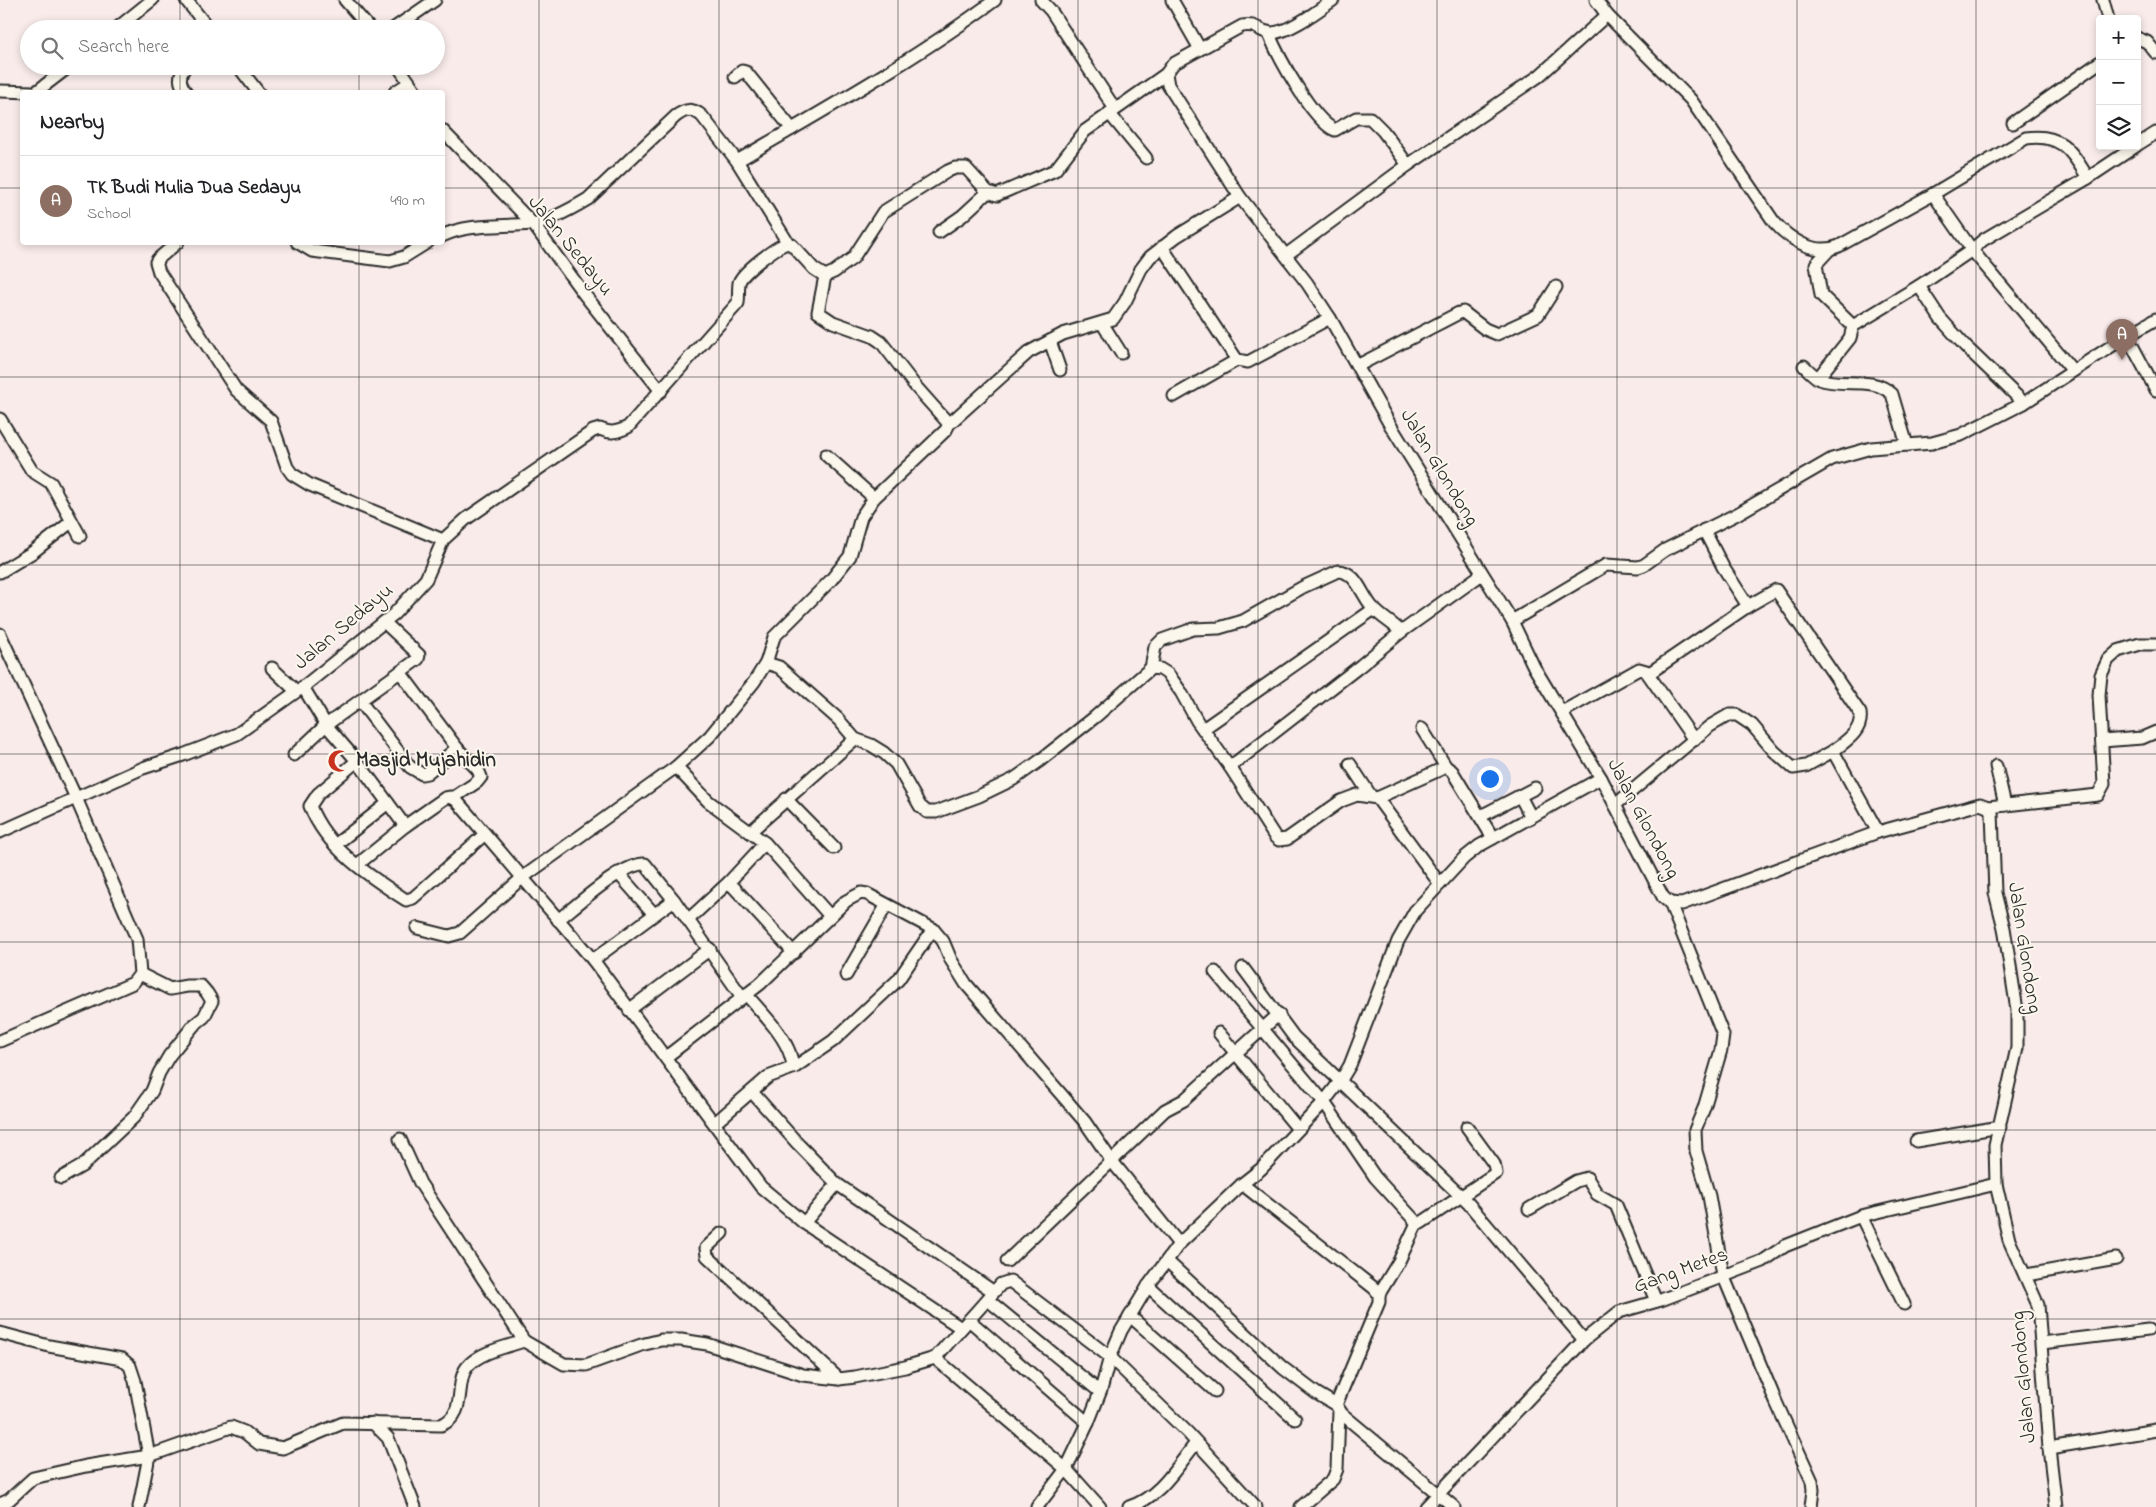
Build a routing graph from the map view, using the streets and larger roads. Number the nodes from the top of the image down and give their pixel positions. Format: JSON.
{"nodes":[{"id":1,"x":152,"y":0,"type":"edge"},
{"id":2,"x":186,"y":0,"type":"edge"},
{"id":3,"x":345,"y":0,"type":"edge"},
{"id":4,"x":435,"y":0,"type":"edge"},
{"id":5,"x":995,"y":0,"type":"edge"},
{"id":6,"x":1041,"y":0,"type":"edge"},
{"id":7,"x":1172,"y":0,"type":"edge"},
{"id":8,"x":1333,"y":0,"type":"edge"},
{"id":9,"x":1596,"y":0,"type":"edge"},
{"id":10,"x":2103,"y":0,"type":"edge"},
{"id":11,"x":1607,"y":15,"type":"junction"},
{"id":12,"x":2107,"y":15,"type":"edge"},
{"id":13,"x":127,"y":20,"type":"edge"},
{"id":14,"x":202,"y":20,"type":"edge"},
{"id":15,"x":362,"y":20,"type":"edge"},
{"id":16,"x":406,"y":20,"type":"edge"},
{"id":17,"x":1268,"y":32,"type":"junction"},
{"id":18,"x":2141,"y":39,"type":"edge"},
{"id":19,"x":1200,"y":49,"type":"junction"},
{"id":20,"x":2156,"y":54,"type":"edge"},
{"id":21,"x":2096,"y":65,"type":"edge"},
{"id":22,"x":1166,"y":74,"type":"junction"},
{"id":23,"x":58,"y":75,"type":"edge"},
{"id":24,"x":180,"y":75,"type":"edge"},
{"id":25,"x":245,"y":75,"type":"edge"},
{"id":26,"x":404,"y":75,"type":"edge"},
{"id":27,"x":735,"y":77,"type":"dead end"},
{"id":28,"x":413,"y":88,"type":"edge"},
{"id":29,"x":0,"y":90,"type":"edge"},
{"id":30,"x":39,"y":90,"type":"edge"},
{"id":31,"x":185,"y":90,"type":"edge"},
{"id":32,"x":256,"y":90,"type":"edge"},
{"id":33,"x":20,"y":91,"type":"edge"},
{"id":34,"x":1112,"y":111,"type":"junction"},
{"id":35,"x":2013,"y":122,"type":"dead end"},
{"id":36,"x":792,"y":129,"type":"junction"},
{"id":37,"x":445,"y":133,"type":"edge"},
{"id":38,"x":2156,"y":133,"type":"edge"},
{"id":39,"x":2141,"y":143,"type":"edge"},
{"id":40,"x":2130,"y":150,"type":"edge"},
{"id":41,"x":1146,"y":158,"type":"dead end"},
{"id":42,"x":737,"y":161,"type":"junction"},
{"id":43,"x":1408,"y":165,"type":"junction"},
{"id":44,"x":2088,"y":178,"type":"junction"},
{"id":45,"x":988,"y":192,"type":"junction"},
{"id":46,"x":1933,"y":194,"type":"junction"},
{"id":47,"x":1240,"y":197,"type":"junction"},
{"id":48,"x":533,"y":224,"type":"junction"},
{"id":49,"x":939,"y":232,"type":"dead end"},
{"id":50,"x":445,"y":235,"type":"edge"},
{"id":51,"x":788,"y":243,"type":"junction"},
{"id":52,"x":174,"y":245,"type":"edge"},
{"id":53,"x":302,"y":245,"type":"edge"},
{"id":54,"x":423,"y":245,"type":"edge"},
{"id":55,"x":1162,"y":247,"type":"junction"},
{"id":56,"x":1829,"y":250,"type":"junction"},
{"id":57,"x":1972,"y":250,"type":"junction"},
{"id":58,"x":1286,"y":255,"type":"junction"},
{"id":59,"x":825,"y":276,"type":"junction"},
{"id":60,"x":1919,"y":286,"type":"junction"},
{"id":61,"x":1556,"y":287,"type":"dead end"},
{"id":62,"x":1330,"y":318,"type":"junction"},
{"id":63,"x":2156,"y":319,"type":"edge"},
{"id":64,"x":1102,"y":323,"type":"junction"},
{"id":65,"x":1853,"y":326,"type":"junction"},
{"id":66,"x":2127,"y":336,"type":"junction"},
{"id":67,"x":1050,"y":341,"type":"junction"},
{"id":68,"x":1121,"y":353,"type":"dead end"},
{"id":69,"x":1237,"y":360,"type":"junction"},
{"id":70,"x":1357,"y":366,"type":"junction"},
{"id":71,"x":1804,"y":366,"type":"dead end"},
{"id":72,"x":1060,"y":370,"type":"dead end"},
{"id":73,"x":2073,"y":371,"type":"junction"},
{"id":74,"x":1818,"y":378,"type":"junction"},
{"id":75,"x":2156,"y":390,"type":"edge"},
{"id":76,"x":661,"y":391,"type":"junction"},
{"id":77,"x":1174,"y":396,"type":"dead end"},
{"id":78,"x":2024,"y":403,"type":"junction"},
{"id":79,"x":0,"y":419,"type":"edge"},
{"id":80,"x":949,"y":424,"type":"junction"},
{"id":81,"x":1907,"y":445,"type":"junction"},
{"id":82,"x":826,"y":455,"type":"dead end"},
{"id":83,"x":874,"y":498,"type":"junction"},
{"id":84,"x":71,"y":522,"type":"junction"},
{"id":85,"x":1704,"y":530,"type":"junction"},
{"id":86,"x":80,"y":536,"type":"dead end"},
{"id":87,"x":442,"y":540,"type":"junction"},
{"id":88,"x":0,"y":572,"type":"edge"},
{"id":89,"x":1482,"y":574,"type":"junction"},
{"id":90,"x":1748,"y":606,"type":"junction"},
{"id":91,"x":1374,"y":609,"type":"junction"},
{"id":92,"x":1512,"y":621,"type":"junction"},
{"id":93,"x":384,"y":622,"type":"junction"},
{"id":94,"x":1401,"y":632,"type":"junction"},
{"id":95,"x":0,"y":634,"type":"edge"},
{"id":96,"x":2156,"y":644,"type":"edge"},
{"id":97,"x":766,"y":663,"type":"junction"},
{"id":98,"x":272,"y":668,"type":"dead end"},
{"id":99,"x":1151,"y":668,"type":"junction"},
{"id":100,"x":400,"y":672,"type":"junction"},
{"id":101,"x":1648,"y":674,"type":"junction"},
{"id":102,"x":300,"y":689,"type":"junction"},
{"id":103,"x":360,"y":701,"type":"junction"},
{"id":104,"x":1562,"y":712,"type":"junction"},
{"id":105,"x":326,"y":725,"type":"junction"},
{"id":106,"x":1203,"y":729,"type":"junction"},
{"id":107,"x":1422,"y":729,"type":"dead end"},
{"id":108,"x":2156,"y":732,"type":"edge"},
{"id":109,"x":855,"y":739,"type":"junction"},
{"id":110,"x":1694,"y":740,"type":"junction"},
{"id":111,"x":2102,"y":742,"type":"junction"},
{"id":112,"x":457,"y":748,"type":"junction"},
{"id":113,"x":1833,"y":752,"type":"junction"},
{"id":114,"x":294,"y":755,"type":"dead end"},
{"id":115,"x":357,"y":762,"type":"junction"},
{"id":116,"x":1350,"y":764,"type":"dead end"},
{"id":117,"x":1996,"y":766,"type":"dead end"},
{"id":118,"x":676,"y":767,"type":"junction"},
{"id":119,"x":1230,"y":767,"type":"junction"},
{"id":120,"x":1446,"y":767,"type":"junction"},
{"id":121,"x":1602,"y":778,"type":"junction"},
{"id":122,"x":1535,"y":788,"type":"dead end"},
{"id":123,"x":1520,"y":796,"type":"junction"},
{"id":124,"x":1374,"y":797,"type":"junction"},
{"id":125,"x":76,"y":798,"type":"junction"},
{"id":126,"x":454,"y":798,"type":"junction"},
{"id":127,"x":786,"y":799,"type":"junction"},
{"id":128,"x":388,"y":804,"type":"junction"},
{"id":129,"x":1615,"y":804,"type":"junction"},
{"id":130,"x":2005,"y":805,"type":"junction"},
{"id":131,"x":1988,"y":807,"type":"junction"},
{"id":132,"x":1481,"y":816,"type":"junction"},
{"id":133,"x":1531,"y":817,"type":"junction"},
{"id":134,"x":405,"y":826,"type":"junction"},
{"id":135,"x":0,"y":832,"type":"edge"},
{"id":136,"x":750,"y":832,"type":"junction"},
{"id":137,"x":1878,"y":832,"type":"junction"},
{"id":138,"x":485,"y":834,"type":"junction"},
{"id":139,"x":1494,"y":838,"type":"junction"},
{"id":140,"x":765,"y":843,"type":"junction"},
{"id":141,"x":335,"y":845,"type":"junction"},
{"id":142,"x":834,"y":848,"type":"dead end"},
{"id":143,"x":357,"y":865,"type":"junction"},
{"id":144,"x":618,"y":873,"type":"junction"},
{"id":145,"x":522,"y":878,"type":"junction"},
{"id":146,"x":729,"y":882,"type":"junction"},
{"id":147,"x":1440,"y":884,"type":"junction"},
{"id":148,"x":674,"y":900,"type":"junction"},
{"id":149,"x":1670,"y":903,"type":"junction"},
{"id":150,"x":886,"y":906,"type":"junction"},
{"id":151,"x":654,"y":914,"type":"junction"},
{"id":152,"x":830,"y":916,"type":"junction"},
{"id":153,"x":558,"y":920,"type":"junction"},
{"id":154,"x":688,"y":920,"type":"junction"},
{"id":155,"x":417,"y":928,"type":"dead end"},
{"id":156,"x":932,"y":929,"type":"junction"},
{"id":157,"x":710,"y":948,"type":"junction"},
{"id":158,"x":794,"y":953,"type":"junction"},
{"id":159,"x":593,"y":960,"type":"junction"},
{"id":160,"x":1243,"y":968,"type":"dead end"},
{"id":161,"x":1215,"y":972,"type":"dead end"},
{"id":162,"x":140,"y":974,"type":"junction"},
{"id":163,"x":846,"y":975,"type":"dead end"},
{"id":164,"x":744,"y":996,"type":"junction"},
{"id":165,"x":629,"y":1010,"type":"junction"},
{"id":166,"x":1279,"y":1014,"type":"junction"},
{"id":167,"x":1263,"y":1029,"type":"junction"},
{"id":168,"x":1219,"y":1033,"type":"dead end"},
{"id":169,"x":0,"y":1041,"type":"edge"},
{"id":170,"x":1236,"y":1054,"type":"junction"},
{"id":171,"x":666,"y":1057,"type":"junction"},
{"id":172,"x":795,"y":1067,"type":"junction"},
{"id":173,"x":1341,"y":1080,"type":"junction"},
{"id":174,"x":752,"y":1092,"type":"junction"},
{"id":175,"x":1324,"y":1102,"type":"junction"},
{"id":176,"x":714,"y":1123,"type":"junction"},
{"id":177,"x":1467,"y":1127,"type":"dead end"},
{"id":178,"x":2000,"y":1127,"type":"junction"},
{"id":179,"x":1298,"y":1129,"type":"junction"},
{"id":180,"x":400,"y":1139,"type":"dead end"},
{"id":181,"x":1916,"y":1141,"type":"dead end"},
{"id":182,"x":1111,"y":1160,"type":"junction"},
{"id":183,"x":61,"y":1178,"type":"dead end"},
{"id":184,"x":836,"y":1184,"type":"junction"},
{"id":185,"x":1242,"y":1184,"type":"junction"},
{"id":186,"x":1996,"y":1184,"type":"junction"},
{"id":187,"x":1462,"y":1196,"type":"junction"},
{"id":188,"x":1529,"y":1209,"type":"dead end"},
{"id":189,"x":1860,"y":1216,"type":"junction"},
{"id":190,"x":804,"y":1223,"type":"junction"},
{"id":191,"x":1417,"y":1223,"type":"junction"},
{"id":192,"x":722,"y":1233,"type":"dead end"},
{"id":193,"x":1179,"y":1244,"type":"junction"},
{"id":194,"x":2116,"y":1259,"type":"dead end"},
{"id":195,"x":1007,"y":1261,"type":"dead end"},
{"id":196,"x":1166,"y":1261,"type":"junction"},
{"id":197,"x":1723,"y":1275,"type":"junction"},
{"id":198,"x":2026,"y":1275,"type":"junction"},
{"id":199,"x":1148,"y":1286,"type":"junction"},
{"id":200,"x":1379,"y":1294,"type":"junction"},
{"id":201,"x":991,"y":1296,"type":"junction"},
{"id":202,"x":1656,"y":1302,"type":"junction"},
{"id":203,"x":1904,"y":1304,"type":"dead end"},
{"id":204,"x":1130,"y":1316,"type":"junction"},
{"id":205,"x":965,"y":1324,"type":"junction"},
{"id":206,"x":2148,"y":1330,"type":"dead end"},
{"id":207,"x":0,"y":1333,"type":"edge"},
{"id":208,"x":1584,"y":1340,"type":"junction"},
{"id":209,"x":524,"y":1341,"type":"junction"},
{"id":210,"x":2042,"y":1343,"type":"junction"},
{"id":211,"x":1110,"y":1357,"type":"junction"},
{"id":212,"x":935,"y":1358,"type":"junction"},
{"id":213,"x":839,"y":1379,"type":"junction"},
{"id":214,"x":1215,"y":1391,"type":"dead end"},
{"id":215,"x":1100,"y":1392,"type":"junction"},
{"id":216,"x":1338,"y":1408,"type":"junction"},
{"id":217,"x":1295,"y":1419,"type":"dead end"},
{"id":218,"x":373,"y":1423,"type":"junction"},
{"id":219,"x":1088,"y":1423,"type":"junction"},
{"id":220,"x":2156,"y":1430,"type":"edge"},
{"id":221,"x":1196,"y":1443,"type":"junction"},
{"id":222,"x":2049,"y":1448,"type":"junction"},
{"id":223,"x":149,"y":1456,"type":"junction"},
{"id":224,"x":1066,"y":1469,"type":"junction"},
{"id":225,"x":1439,"y":1494,"type":"junction"},
{"id":226,"x":0,"y":1504,"type":"edge"},
{"id":227,"x":138,"y":1507,"type":"edge"},
{"id":228,"x":415,"y":1507,"type":"edge"},
{"id":229,"x":1038,"y":1507,"type":"edge"},
{"id":230,"x":1100,"y":1507,"type":"edge"},
{"id":231,"x":1128,"y":1507,"type":"edge"},
{"id":232,"x":1256,"y":1507,"type":"edge"},
{"id":233,"x":1301,"y":1507,"type":"edge"},
{"id":234,"x":1426,"y":1507,"type":"edge"},
{"id":235,"x":1454,"y":1507,"type":"edge"},
{"id":236,"x":1811,"y":1507,"type":"edge"},
{"id":237,"x":2056,"y":1507,"type":"edge"}],
"edges":[{"from":1,"to":13,"type":"street"},
{"from":2,"to":14,"type":"street"},
{"from":3,"to":15,"type":"street"},
{"from":4,"to":16,"type":"street"},
{"from":5,"to":36,"type":"street"},
{"from":6,"to":34,"type":"street"},
{"from":7,"to":19,"type":"street"},
{"from":8,"to":17,"type":"street"},
{"from":9,"to":11,"type":"street"},
{"from":10,"to":12,"type":"street"},
{"from":11,"to":43,"type":"street"},
{"from":11,"to":56,"type":"street"},
{"from":17,"to":19,"type":"street"},
{"from":17,"to":43,"type":"street"},
{"from":18,"to":20,"type":"street"},
{"from":19,"to":22,"type":"street"},
{"from":21,"to":35,"type":"street"},
{"from":22,"to":34,"type":"street"},
{"from":22,"to":47,"type":"street","name":"Jalan Glondong"},
{"from":23,"to":30,"type":"street"},
{"from":24,"to":31,"type":"street"},
{"from":25,"to":32,"type":"street"},
{"from":26,"to":28,"type":"street"},
{"from":27,"to":36,"type":"street"},
{"from":29,"to":33,"type":"street"},
{"from":34,"to":41,"type":"street"},
{"from":34,"to":45,"type":"street"},
{"from":36,"to":42,"type":"street"},
{"from":37,"to":48,"type":"street","name":"Jalan Sedayu"},
{"from":38,"to":39,"type":"street"},
{"from":40,"to":44,"type":"street"},
{"from":42,"to":48,"type":"street"},
{"from":42,"to":51,"type":"street"},
{"from":43,"to":58,"type":"street"},
{"from":44,"to":46,"type":"street"},
{"from":44,"to":57,"type":"street"},
{"from":45,"to":49,"type":"street"},
{"from":45,"to":59,"type":"street"},
{"from":46,"to":56,"type":"street"},
{"from":46,"to":57,"type":"street"},
{"from":47,"to":55,"type":"street"},
{"from":47,"to":58,"type":"street","name":"Jalan Glondong"},
{"from":48,"to":50,"type":"street"},
{"from":48,"to":76,"type":"street","name":"Jalan Sedayu"},
{"from":51,"to":59,"type":"street"},
{"from":51,"to":76,"type":"street","name":"Jalan Sedayu"},
{"from":52,"to":87,"type":"street"},
{"from":53,"to":54,"type":"street"},
{"from":55,"to":64,"type":"street"},
{"from":55,"to":69,"type":"street"},
{"from":56,"to":65,"type":"street"},
{"from":57,"to":60,"type":"street"},
{"from":57,"to":73,"type":"street"},
{"from":58,"to":62,"type":"street","name":"Jalan Glondong"},
{"from":59,"to":80,"type":"street"},
{"from":60,"to":65,"type":"street"},
{"from":60,"to":78,"type":"street"},
{"from":61,"to":70,"type":"street"},
{"from":62,"to":69,"type":"street"},
{"from":62,"to":70,"type":"street","name":"Jalan Glondong"},
{"from":63,"to":66,"type":"street"},
{"from":64,"to":67,"type":"street"},
{"from":64,"to":68,"type":"street"},
{"from":65,"to":74,"type":"street"},
{"from":66,"to":73,"type":"street"},
{"from":66,"to":75,"type":"street"},
{"from":67,"to":72,"type":"street"},
{"from":67,"to":80,"type":"street"},
{"from":69,"to":77,"type":"street"},
{"from":70,"to":89,"type":"street","name":"Jalan Glondong"},
{"from":71,"to":74,"type":"street"},
{"from":73,"to":78,"type":"street"},
{"from":74,"to":81,"type":"street"},
{"from":76,"to":87,"type":"street","name":"Jalan Sedayu"},
{"from":78,"to":81,"type":"street"},
{"from":79,"to":84,"type":"street"},
{"from":80,"to":83,"type":"street"},
{"from":81,"to":85,"type":"street"},
{"from":82,"to":83,"type":"street"},
{"from":83,"to":97,"type":"street"},
{"from":84,"to":86,"type":"street"},
{"from":84,"to":88,"type":"street"},
{"from":85,"to":90,"type":"street"},
{"from":85,"to":92,"type":"street"},
{"from":87,"to":93,"type":"street","name":"Jalan Sedayu"},
{"from":89,"to":92,"type":"street","name":"Jalan Glondong"},
{"from":89,"to":94,"type":"street"},
{"from":90,"to":101,"type":"street"},
{"from":90,"to":113,"type":"street"},
{"from":91,"to":94,"type":"street"},
{"from":91,"to":99,"type":"street"},
{"from":91,"to":106,"type":"street"},
{"from":92,"to":104,"type":"street","name":"Jalan Glondong"},
{"from":93,"to":100,"type":"street"},
{"from":93,"to":102,"type":"street","name":"Jalan Sedayu"},
{"from":94,"to":119,"type":"street"},
{"from":95,"to":125,"type":"street"},
{"from":96,"to":111,"type":"street"},
{"from":97,"to":109,"type":"street"},
{"from":97,"to":118,"type":"street"},
{"from":98,"to":102,"type":"street"},
{"from":99,"to":106,"type":"street"},
{"from":99,"to":109,"type":"street"},
{"from":100,"to":103,"type":"street"},
{"from":100,"to":112,"type":"street"},
{"from":101,"to":104,"type":"street"},
{"from":101,"to":110,"type":"street"},
{"from":102,"to":105,"type":"street"},
{"from":102,"to":125,"type":"street","name":"Jalan Sedayu"},
{"from":103,"to":105,"type":"street"},
{"from":103,"to":112,"type":"street"},
{"from":104,"to":121,"type":"street","name":"Jalan Glondong"},
{"from":105,"to":114,"type":"street"},
{"from":105,"to":115,"type":"street"},
{"from":106,"to":119,"type":"street"},
{"from":107,"to":120,"type":"street"},
{"from":108,"to":111,"type":"street"},
{"from":109,"to":127,"type":"street"},
{"from":110,"to":113,"type":"street"},
{"from":110,"to":129,"type":"street"},
{"from":111,"to":130,"type":"street"},
{"from":112,"to":126,"type":"street"},
{"from":113,"to":137,"type":"street"},
{"from":115,"to":128,"type":"street"},
{"from":115,"to":141,"type":"street"},
{"from":116,"to":124,"type":"street"},
{"from":117,"to":130,"type":"street"},
{"from":118,"to":136,"type":"street"},
{"from":118,"to":145,"type":"street"},
{"from":119,"to":124,"type":"street"},
{"from":120,"to":124,"type":"street"},
{"from":120,"to":132,"type":"street"},
{"from":121,"to":129,"type":"street","name":"Jalan Glondong"},
{"from":121,"to":133,"type":"street"},
{"from":122,"to":123,"type":"street"},
{"from":123,"to":132,"type":"street"},
{"from":123,"to":133,"type":"street"},
{"from":124,"to":147,"type":"street"},
{"from":125,"to":135,"type":"street","name":"Jalan Sedayu"},
{"from":125,"to":162,"type":"street"},
{"from":126,"to":134,"type":"street"},
{"from":126,"to":138,"type":"street"},
{"from":127,"to":136,"type":"street"},
{"from":127,"to":142,"type":"street"},
{"from":128,"to":134,"type":"street"},
{"from":128,"to":141,"type":"street"},
{"from":129,"to":149,"type":"street","name":"Jalan Glondong"},
{"from":130,"to":131,"type":"street"},
{"from":131,"to":137,"type":"street","name":"Jalan Glondong"},
{"from":131,"to":178,"type":"street","name":"Jalan Glondong"},
{"from":132,"to":139,"type":"street"},
{"from":133,"to":139,"type":"street"},
{"from":134,"to":143,"type":"street"},
{"from":136,"to":140,"type":"street"},
{"from":137,"to":149,"type":"street","name":"Jalan Glondong"},
{"from":138,"to":143,"type":"street"},
{"from":138,"to":145,"type":"street"},
{"from":139,"to":147,"type":"street"},
{"from":140,"to":146,"type":"street"},
{"from":140,"to":152,"type":"street"},
{"from":141,"to":143,"type":"street"},
{"from":144,"to":148,"type":"street"},
{"from":144,"to":151,"type":"street"},
{"from":144,"to":153,"type":"street"},
{"from":145,"to":153,"type":"street"},
{"from":145,"to":155,"type":"street"},
{"from":146,"to":154,"type":"street"},
{"from":146,"to":158,"type":"street"},
{"from":147,"to":173,"type":"street"},
{"from":148,"to":151,"type":"street"},
{"from":148,"to":154,"type":"street"},
{"from":149,"to":197,"type":"street"},
{"from":150,"to":152,"type":"street"},
{"from":150,"to":156,"type":"street"},
{"from":150,"to":163,"type":"street"},
{"from":151,"to":159,"type":"street"},
{"from":152,"to":158,"type":"street"},
{"from":153,"to":159,"type":"street"},
{"from":154,"to":157,"type":"street"},
{"from":156,"to":172,"type":"street"},
{"from":156,"to":182,"type":"street"},
{"from":157,"to":164,"type":"street"},
{"from":157,"to":165,"type":"street"},
{"from":158,"to":164,"type":"street"},
{"from":159,"to":165,"type":"street"},
{"from":160,"to":166,"type":"street"},
{"from":161,"to":167,"type":"street"},
{"from":162,"to":169,"type":"street"},
{"from":162,"to":183,"type":"street"},
{"from":164,"to":171,"type":"street"},
{"from":164,"to":172,"type":"street"},
{"from":165,"to":171,"type":"street"},
{"from":166,"to":167,"type":"street"},
{"from":166,"to":173,"type":"street"},
{"from":167,"to":170,"type":"street"},
{"from":167,"to":175,"type":"street"},
{"from":168,"to":170,"type":"street"},
{"from":170,"to":179,"type":"street"},
{"from":170,"to":182,"type":"street"},
{"from":171,"to":176,"type":"street"},
{"from":172,"to":174,"type":"street"},
{"from":173,"to":175,"type":"street"},
{"from":173,"to":187,"type":"street"},
{"from":174,"to":176,"type":"street"},
{"from":174,"to":184,"type":"street"},
{"from":175,"to":179,"type":"street"},
{"from":175,"to":191,"type":"street"},
{"from":176,"to":190,"type":"street"},
{"from":177,"to":187,"type":"street"},
{"from":178,"to":181,"type":"street"},
{"from":178,"to":186,"type":"street","name":"Jalan Glondong"},
{"from":179,"to":185,"type":"street"},
{"from":180,"to":209,"type":"street"},
{"from":182,"to":193,"type":"street"},
{"from":182,"to":195,"type":"street"},
{"from":184,"to":190,"type":"street"},
{"from":184,"to":201,"type":"street"},
{"from":185,"to":193,"type":"street"},
{"from":185,"to":200,"type":"street"},
{"from":186,"to":189,"type":"street","name":"Gang Metes"},
{"from":186,"to":198,"type":"street","name":"Jalan Glondong"},
{"from":187,"to":191,"type":"street"},
{"from":187,"to":208,"type":"street"},
{"from":188,"to":202,"type":"street"},
{"from":189,"to":197,"type":"street","name":"Gang Metes"},
{"from":189,"to":203,"type":"street"},
{"from":190,"to":205,"type":"street"},
{"from":191,"to":200,"type":"street"},
{"from":192,"to":213,"type":"street"},
{"from":193,"to":196,"type":"street"},
{"from":194,"to":198,"type":"street"},
{"from":196,"to":199,"type":"street"},
{"from":196,"to":216,"type":"street"},
{"from":197,"to":202,"type":"street","name":"Gang Metes"},
{"from":197,"to":236,"type":"street"},
{"from":198,"to":210,"type":"street","name":"Jalan Glondong"},
{"from":199,"to":204,"type":"street"},
{"from":199,"to":217,"type":"street"},
{"from":200,"to":216,"type":"street"},
{"from":201,"to":205,"type":"street"},
{"from":201,"to":211,"type":"street"},
{"from":201,"to":215,"type":"street"},
{"from":202,"to":208,"type":"street","name":"Gang Metes"},
{"from":204,"to":211,"type":"street"},
{"from":204,"to":214,"type":"street"},
{"from":205,"to":212,"type":"street"},
{"from":205,"to":219,"type":"street"},
{"from":206,"to":210,"type":"street"},
{"from":207,"to":223,"type":"street"},
{"from":208,"to":225,"type":"street","name":"Gang Metes"},
{"from":209,"to":213,"type":"street"},
{"from":209,"to":218,"type":"street"},
{"from":210,"to":222,"type":"street","name":"Jalan Glondong"},
{"from":211,"to":215,"type":"street"},
{"from":211,"to":221,"type":"street"},
{"from":212,"to":213,"type":"street"},
{"from":212,"to":224,"type":"street"},
{"from":215,"to":219,"type":"street"},
{"from":216,"to":225,"type":"street"},
{"from":216,"to":233,"type":"street"},
{"from":218,"to":223,"type":"street"},
{"from":218,"to":228,"type":"street"},
{"from":219,"to":224,"type":"street"},
{"from":220,"to":222,"type":"street"},
{"from":221,"to":231,"type":"street"},
{"from":221,"to":232,"type":"street"},
{"from":222,"to":237,"type":"street","name":"Jalan Glondong"},
{"from":223,"to":226,"type":"street"},
{"from":223,"to":227,"type":"street"},
{"from":224,"to":229,"type":"street"},
{"from":224,"to":230,"type":"street"},
{"from":225,"to":234,"type":"street","name":"Gang Metes"},
{"from":225,"to":235,"type":"street"}]}
